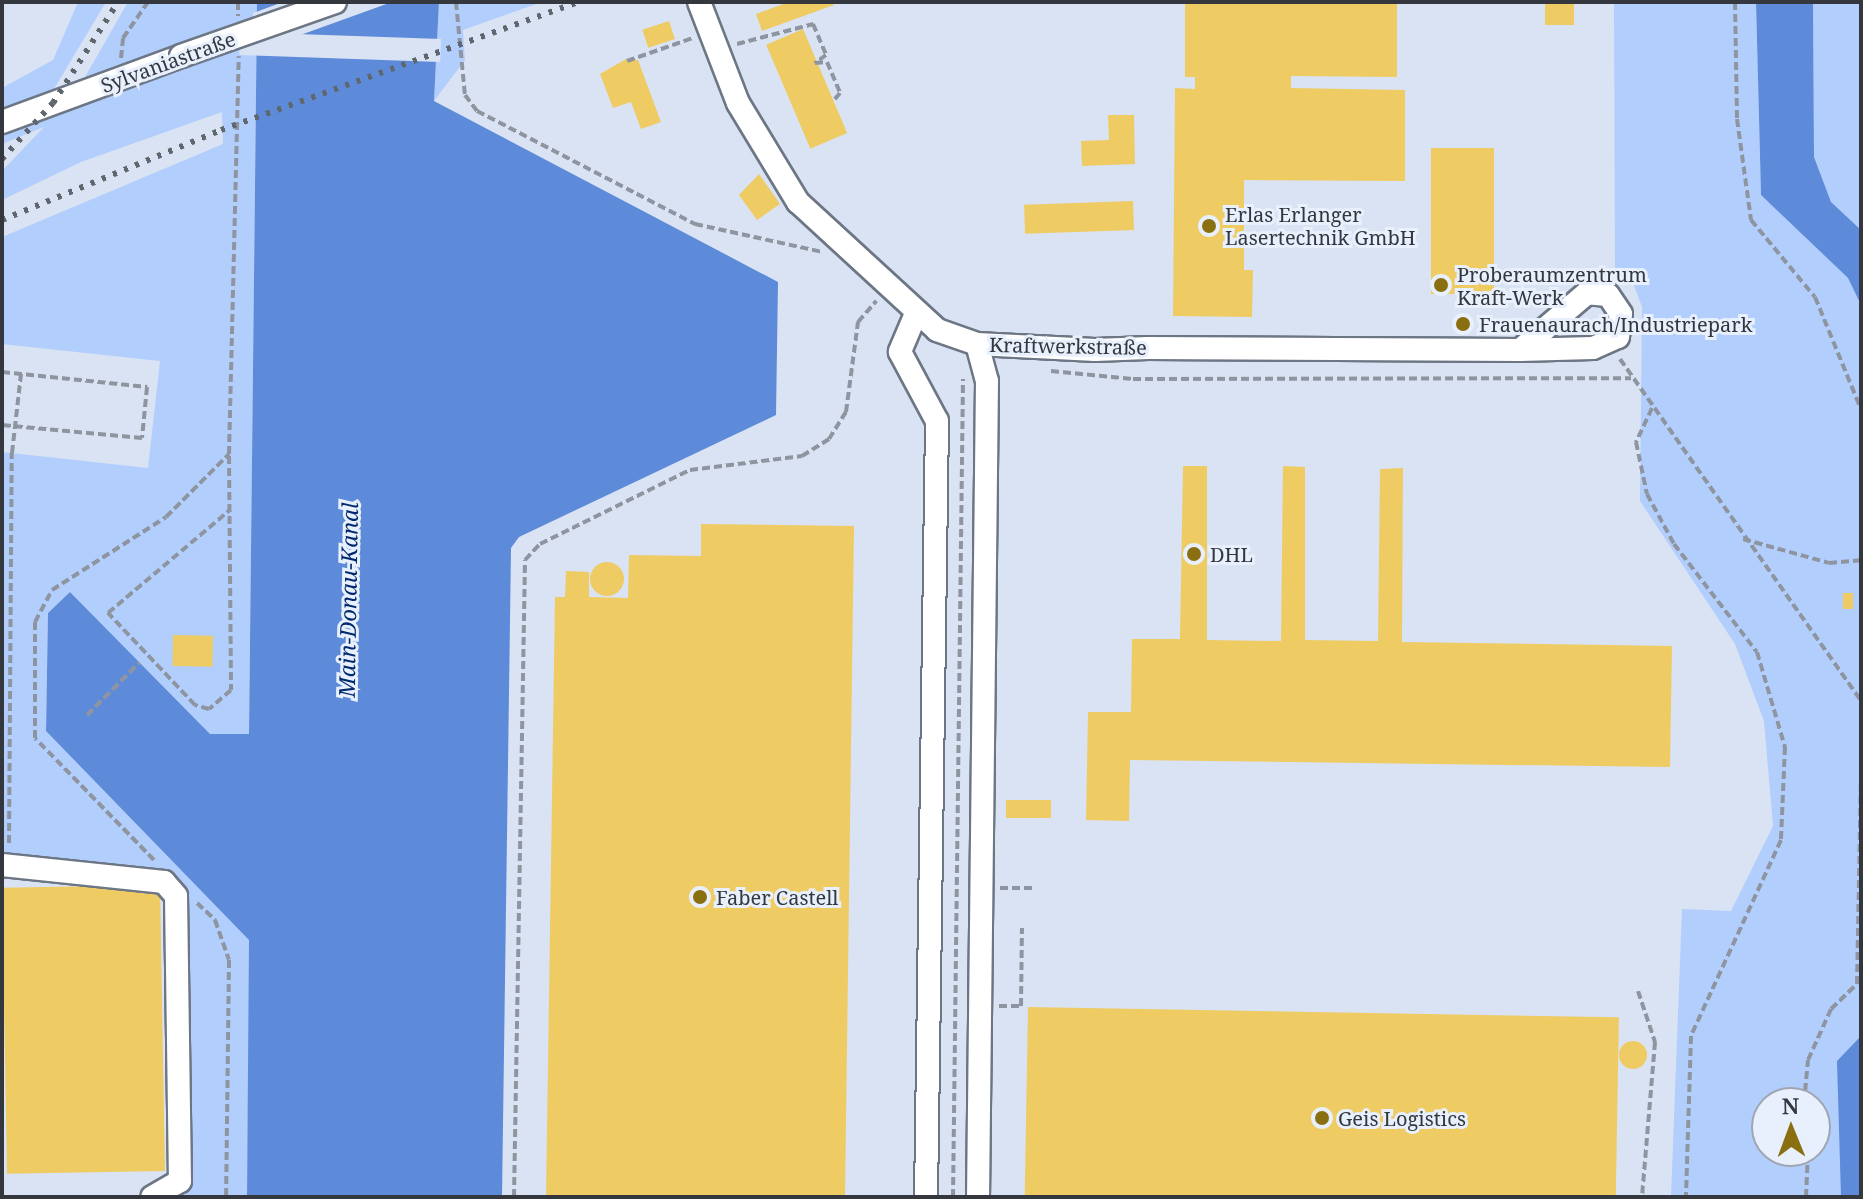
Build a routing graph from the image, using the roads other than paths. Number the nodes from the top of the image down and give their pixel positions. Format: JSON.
{"nodes":[{"id":1,"x":335,"y":2,"type":"edge"},
{"id":2,"x":699,"y":2,"type":"edge"},
{"id":3,"x":2,"y":122,"type":"edge"},
{"id":4,"x":915,"y":316,"type":"junction"},
{"id":5,"x":977,"y":344,"type":"junction"},
{"id":6,"x":1520,"y":350,"type":"dead end"},
{"id":7,"x":6,"y":865,"type":"edge"},
{"id":8,"x":152,"y":1197,"type":"edge"},
{"id":9,"x":926,"y":1197,"type":"edge"},
{"id":10,"x":978,"y":1197,"type":"edge"}],
"edges":[{"from":1,"to":3,"type":"street","name":"Sylvaniastraße","bridge":true},
{"from":2,"to":4,"type":"street","name":"Kraftwerkstraße"},
{"from":4,"to":5,"type":"street","name":"Kraftwerkstraße"},
{"from":4,"to":9,"type":"street"},
{"from":5,"to":6,"type":"street","name":"Kraftwerkstraße"},
{"from":5,"to":10,"type":"street"},
{"from":7,"to":8,"type":"street"}]}
